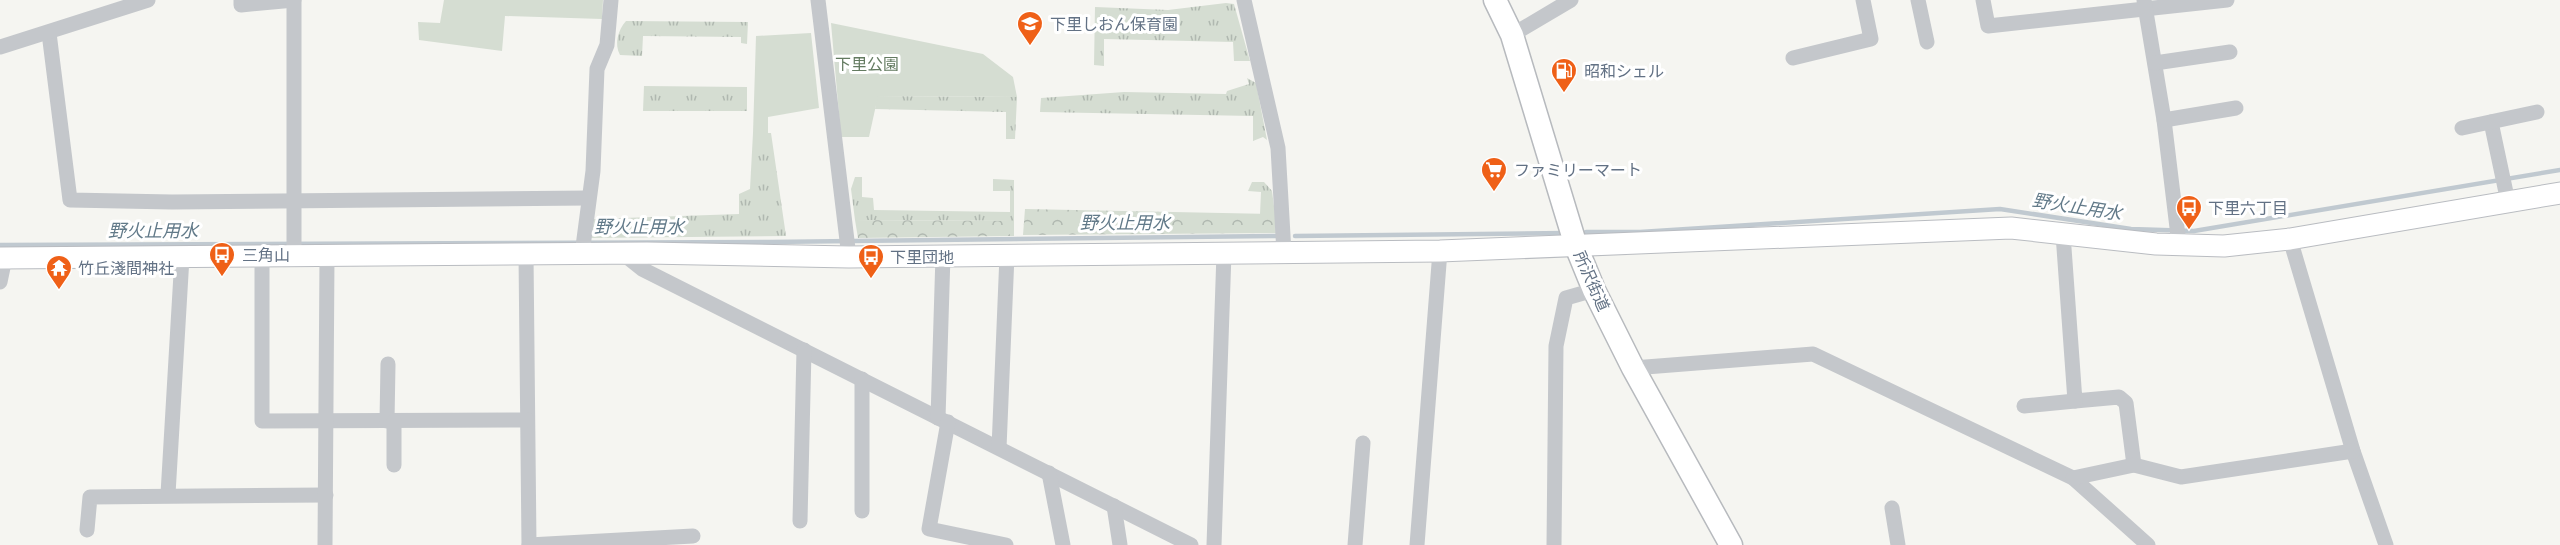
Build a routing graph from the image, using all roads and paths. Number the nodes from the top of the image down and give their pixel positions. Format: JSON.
{"nodes":[{"id":1,"x":148,"y":0,"type":"edge"},
{"id":2,"x":241,"y":0,"type":"edge"},
{"id":3,"x":294,"y":0,"type":"edge"},
{"id":4,"x":611,"y":0,"type":"edge"},
{"id":5,"x":818,"y":0,"type":"edge"},
{"id":6,"x":1244,"y":0,"type":"edge"},
{"id":7,"x":1494,"y":0,"type":"edge"},
{"id":8,"x":1570,"y":0,"type":"edge"},
{"id":9,"x":1863,"y":0,"type":"edge"},
{"id":10,"x":1918,"y":0,"type":"edge"},
{"id":11,"x":1983,"y":0,"type":"edge"},
{"id":12,"x":2227,"y":0,"type":"edge"},
{"id":13,"x":2145,"y":4,"type":"edge"},
{"id":14,"x":49,"y":33,"type":"junction"},
{"id":15,"x":1512,"y":35,"type":"junction"},
{"id":16,"x":1927,"y":42,"type":"dead end"},
{"id":17,"x":0,"y":46,"type":"edge"},
{"id":18,"x":2230,"y":52,"type":"dead end"},
{"id":19,"x":1793,"y":58,"type":"dead end"},
{"id":20,"x":2155,"y":63,"type":"junction"},
{"id":21,"x":2236,"y":108,"type":"dead end"},
{"id":22,"x":2537,"y":112,"type":"dead end"},
{"id":23,"x":2164,"y":120,"type":"junction"},
{"id":24,"x":2491,"y":122,"type":"junction"},
{"id":25,"x":2462,"y":128,"type":"dead end"},
{"id":26,"x":2560,"y":193,"type":"edge"},
{"id":27,"x":2507,"y":196,"type":"junction"},
{"id":28,"x":588,"y":198,"type":"junction"},
{"id":29,"x":294,"y":200,"type":"junction"},
{"id":30,"x":2063,"y":234,"type":"junction"},
{"id":31,"x":2290,"y":239,"type":"junction"},
{"id":32,"x":2178,"y":241,"type":"junction"},
{"id":33,"x":848,"y":246,"type":"junction"},
{"id":34,"x":1576,"y":246,"type":"junction"},
{"id":35,"x":294,"y":248,"type":"junction"},
{"id":36,"x":583,"y":248,"type":"junction"},
{"id":37,"x":1440,"y":251,"type":"junction"},
{"id":38,"x":622,"y":253,"type":"junction"},
{"id":39,"x":1224,"y":253,"type":"junction"},
{"id":40,"x":1284,"y":253,"type":"junction"},
{"id":41,"x":526,"y":255,"type":"junction"},
{"id":42,"x":943,"y":255,"type":"junction"},
{"id":43,"x":1007,"y":255,"type":"junction"},
{"id":44,"x":182,"y":257,"type":"junction"},
{"id":45,"x":262,"y":257,"type":"junction"},
{"id":46,"x":327,"y":257,"type":"junction"},
{"id":47,"x":3,"y":258,"type":"edge"},
{"id":48,"x":0,"y":282,"type":"edge"},
{"id":49,"x":1594,"y":290,"type":"junction"},
{"id":50,"x":804,"y":350,"type":"junction"},
{"id":51,"x":388,"y":364,"type":"dead end"},
{"id":52,"x":1633,"y":368,"type":"junction"},
{"id":53,"x":862,"y":379,"type":"junction"},
{"id":54,"x":2074,"y":401,"type":"junction"},
{"id":55,"x":2024,"y":406,"type":"dead end"},
{"id":56,"x":526,"y":420,"type":"junction"},
{"id":57,"x":943,"y":420,"type":"junction"},
{"id":58,"x":391,"y":421,"type":"junction"},
{"id":59,"x":326,"y":422,"type":"junction"},
{"id":60,"x":1363,"y":443,"type":"dead end"},
{"id":61,"x":999,"y":448,"type":"junction"},
{"id":62,"x":2354,"y":451,"type":"junction"},
{"id":63,"x":394,"y":465,"type":"dead end"},
{"id":64,"x":2134,"y":465,"type":"junction"},
{"id":65,"x":1048,"y":473,"type":"junction"},
{"id":66,"x":2073,"y":478,"type":"junction"},
{"id":67,"x":168,"y":494,"type":"junction"},
{"id":68,"x":326,"y":495,"type":"junction"},
{"id":69,"x":1113,"y":506,"type":"junction"},
{"id":70,"x":1892,"y":508,"type":"dead end"},
{"id":71,"x":862,"y":511,"type":"dead end"},
{"id":72,"x":800,"y":521,"type":"dead end"},
{"id":73,"x":87,"y":530,"type":"dead end"},
{"id":74,"x":693,"y":537,"type":"dead end"},
{"id":75,"x":325,"y":545,"type":"edge"},
{"id":76,"x":529,"y":545,"type":"edge"},
{"id":77,"x":1006,"y":545,"type":"edge"},
{"id":78,"x":1063,"y":545,"type":"edge"},
{"id":79,"x":1120,"y":545,"type":"edge"},
{"id":80,"x":1191,"y":545,"type":"edge"},
{"id":81,"x":1214,"y":545,"type":"edge"},
{"id":82,"x":1355,"y":545,"type":"edge"},
{"id":83,"x":1417,"y":545,"type":"edge"},
{"id":84,"x":1554,"y":545,"type":"edge"},
{"id":85,"x":1731,"y":545,"type":"edge"},
{"id":86,"x":1898,"y":545,"type":"edge"},
{"id":87,"x":2148,"y":545,"type":"edge"},
{"id":88,"x":2386,"y":545,"type":"edge"}],
"edges":[{"from":1,"to":14,"type":"street"},
{"from":2,"to":3,"type":"street"},
{"from":3,"to":29,"type":"street"},
{"from":4,"to":28,"type":"street"},
{"from":5,"to":33,"type":"street"},
{"from":6,"to":40,"type":"street"},
{"from":7,"to":15,"type":"main road","name":"所沢街道"},
{"from":8,"to":15,"type":"street"},
{"from":9,"to":19,"type":"street"},
{"from":10,"to":16,"type":"street"},
{"from":11,"to":13,"type":"street"},
{"from":12,"to":13,"type":"street"},
{"from":13,"to":20,"type":"street"},
{"from":14,"to":17,"type":"street"},
{"from":14,"to":29,"type":"street"},
{"from":15,"to":34,"type":"main road","name":"所沢街道"},
{"from":18,"to":20,"type":"street"},
{"from":20,"to":23,"type":"street"},
{"from":21,"to":23,"type":"street"},
{"from":22,"to":24,"type":"street"},
{"from":23,"to":32,"type":"street"},
{"from":24,"to":25,"type":"street"},
{"from":24,"to":27,"type":"street"},
{"from":26,"to":27,"type":"street"},
{"from":27,"to":31,"type":"street"},
{"from":28,"to":29,"type":"street"},
{"from":28,"to":36,"type":"street"},
{"from":29,"to":35,"type":"street"},
{"from":30,"to":32,"type":"street"},
{"from":30,"to":34,"type":"street"},
{"from":30,"to":54,"type":"street"},
{"from":31,"to":32,"type":"street"},
{"from":31,"to":62,"type":"street"},
{"from":33,"to":38,"type":"street"},
{"from":33,"to":42,"type":"street"},
{"from":34,"to":37,"type":"street"},
{"from":34,"to":49,"type":"main road","name":"所沢街道"},
{"from":35,"to":45,"type":"street"},
{"from":35,"to":46,"type":"street"},
{"from":36,"to":38,"type":"street"},
{"from":36,"to":41,"type":"street"},
{"from":37,"to":40,"type":"street"},
{"from":37,"to":83,"type":"street"},
{"from":38,"to":50,"type":"street"},
{"from":39,"to":40,"type":"street"},
{"from":39,"to":43,"type":"street"},
{"from":39,"to":81,"type":"street"},
{"from":41,"to":46,"type":"street"},
{"from":41,"to":56,"type":"street"},
{"from":42,"to":43,"type":"street"},
{"from":42,"to":57,"type":"street"},
{"from":43,"to":61,"type":"street"},
{"from":44,"to":45,"type":"street"},
{"from":44,"to":47,"type":"street"},
{"from":44,"to":67,"type":"street"},
{"from":45,"to":59,"type":"street"},
{"from":46,"to":59,"type":"street"},
{"from":47,"to":48,"type":"street"},
{"from":49,"to":52,"type":"main road","name":"所沢街道"},
{"from":49,"to":84,"type":"street"},
{"from":50,"to":53,"type":"street"},
{"from":50,"to":72,"type":"street"},
{"from":51,"to":58,"type":"street"},
{"from":52,"to":66,"type":"street"},
{"from":52,"to":85,"type":"main road","name":"所沢街道"},
{"from":53,"to":57,"type":"street"},
{"from":53,"to":71,"type":"street"},
{"from":54,"to":55,"type":"street"},
{"from":54,"to":64,"type":"street"},
{"from":56,"to":58,"type":"street"},
{"from":56,"to":76,"type":"street"},
{"from":57,"to":61,"type":"street"},
{"from":57,"to":77,"type":"street"},
{"from":58,"to":59,"type":"street"},
{"from":58,"to":63,"type":"street"},
{"from":59,"to":68,"type":"street"},
{"from":60,"to":82,"type":"street"},
{"from":61,"to":65,"type":"street"},
{"from":62,"to":64,"type":"street"},
{"from":62,"to":88,"type":"street"},
{"from":64,"to":66,"type":"street"},
{"from":65,"to":69,"type":"street"},
{"from":65,"to":78,"type":"street"},
{"from":66,"to":87,"type":"street"},
{"from":67,"to":68,"type":"street"},
{"from":67,"to":73,"type":"street"},
{"from":68,"to":75,"type":"street"},
{"from":69,"to":79,"type":"street"},
{"from":69,"to":80,"type":"street"},
{"from":70,"to":86,"type":"street"},
{"from":74,"to":76,"type":"street"}]}
